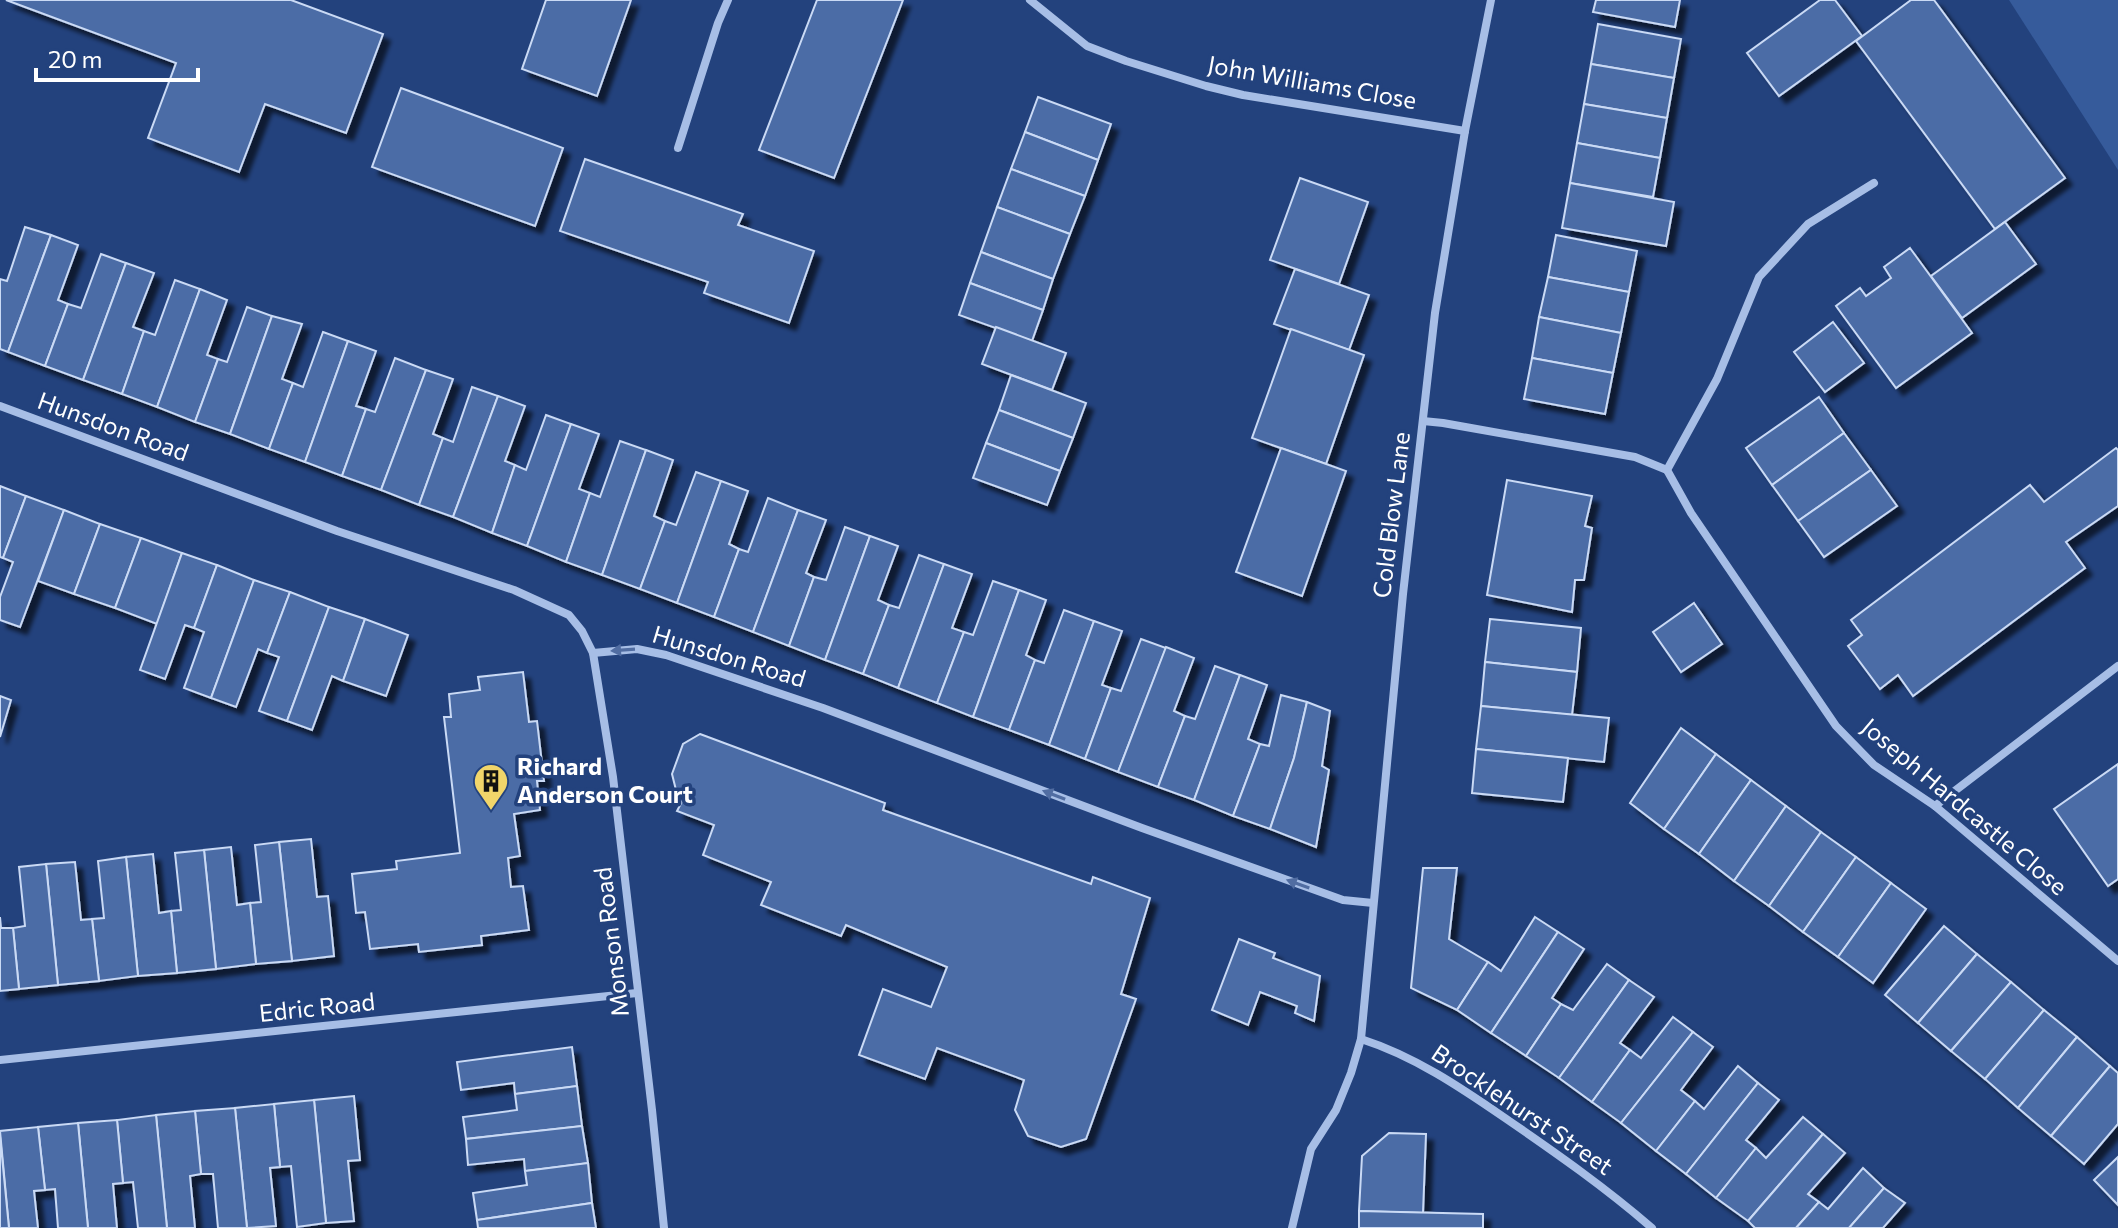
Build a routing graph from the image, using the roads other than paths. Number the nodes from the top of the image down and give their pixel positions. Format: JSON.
{"nodes":[{"id":1,"x":728,"y":0,"type":"edge"},
{"id":2,"x":1030,"y":0,"type":"edge"},
{"id":3,"x":1491,"y":0,"type":"edge"},
{"id":4,"x":1465,"y":131,"type":"junction"},
{"id":5,"x":678,"y":148,"type":"dead end"},
{"id":6,"x":1874,"y":183,"type":"dead end"},
{"id":7,"x":0,"y":406,"type":"edge"},
{"id":8,"x":1423,"y":421,"type":"junction"},
{"id":9,"x":1667,"y":470,"type":"junction"},
{"id":10,"x":593,"y":653,"type":"junction"},
{"id":11,"x":2118,"y":666,"type":"edge"},
{"id":12,"x":1935,"y":806,"type":"junction"},
{"id":13,"x":1373,"y":903,"type":"junction"},
{"id":14,"x":2118,"y":961,"type":"edge"},
{"id":15,"x":637,"y":993,"type":"junction"},
{"id":16,"x":1361,"y":1039,"type":"junction"},
{"id":17,"x":0,"y":1060,"type":"edge"},
{"id":18,"x":664,"y":1228,"type":"edge"},
{"id":19,"x":1292,"y":1228,"type":"edge"},
{"id":20,"x":1652,"y":1228,"type":"edge"}],
"edges":[{"from":1,"to":5,"type":"street"},
{"from":2,"to":4,"type":"street","name":"John Williams Close"},
{"from":3,"to":4,"type":"street","name":"Cold Blow Lane"},
{"from":4,"to":8,"type":"street","name":"Cold Blow Lane"},
{"from":6,"to":9,"type":"street"},
{"from":7,"to":10,"type":"street","name":"Hunsdon Road"},
{"from":8,"to":9,"type":"street"},
{"from":8,"to":13,"type":"street","name":"Cold Blow Lane"},
{"from":9,"to":12,"type":"street","name":"Joseph Hardcastle Close"},
{"from":13,"to":10,"type":"street","name":"Hunsdon Road","one_way":true},
{"from":10,"to":15,"type":"street","name":"Monson Road"},
{"from":11,"to":12,"type":"street"},
{"from":12,"to":14,"type":"street","name":"Joseph Hardcastle Close"},
{"from":13,"to":16,"type":"street","name":"Cold Blow Lane"},
{"from":15,"to":17,"type":"street","name":"Edric Road"},
{"from":15,"to":18,"type":"street","name":"Monson Road"},
{"from":16,"to":19,"type":"street","name":"Cold Blow Lane"},
{"from":16,"to":20,"type":"street","name":"Brocklehurst Street"}]}
